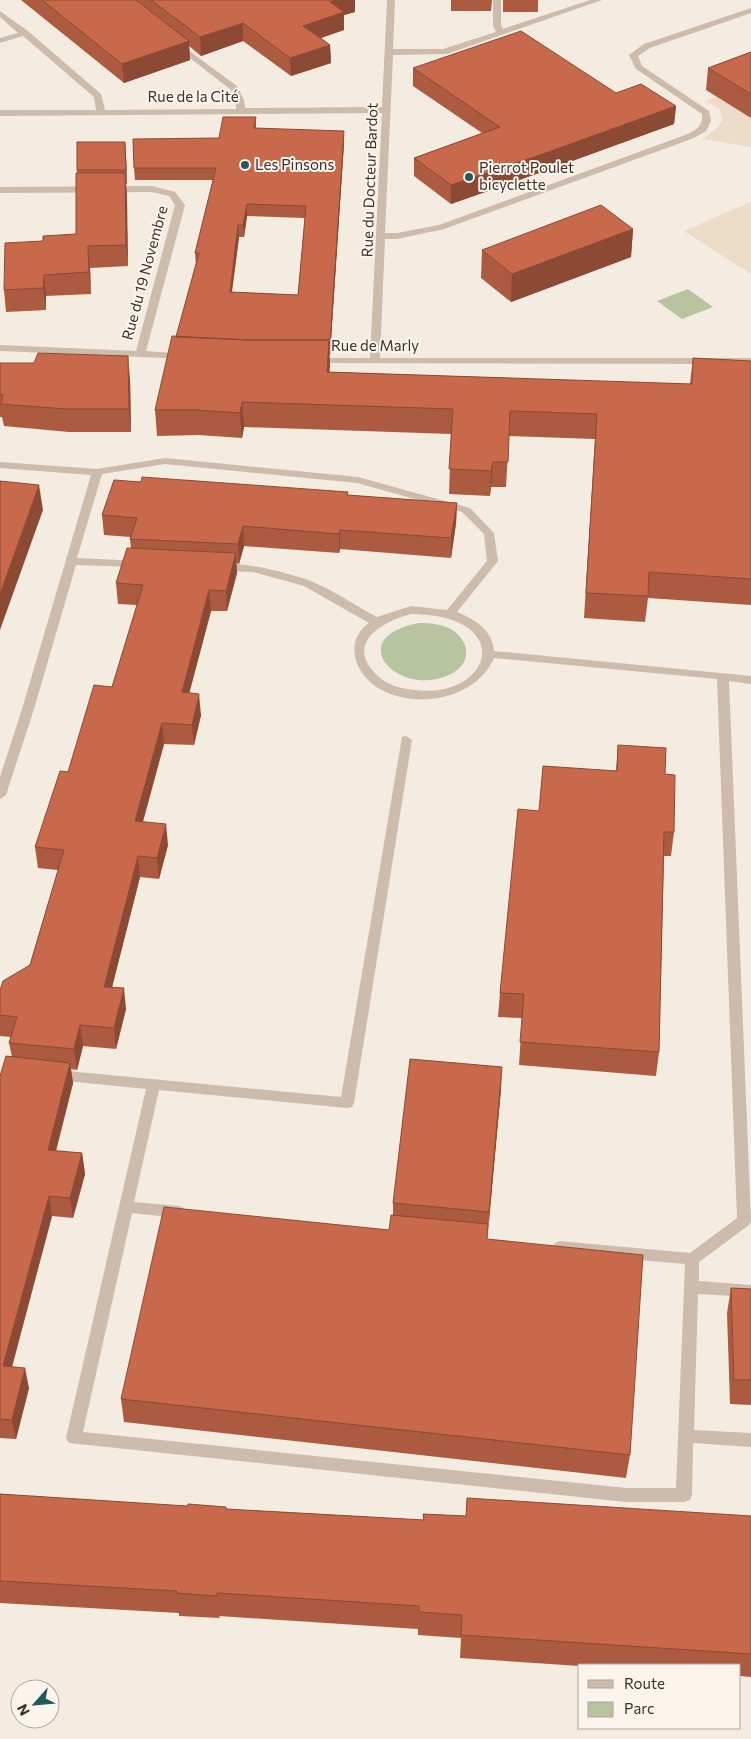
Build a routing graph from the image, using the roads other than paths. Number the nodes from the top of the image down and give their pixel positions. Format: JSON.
{"nodes":[{"id":1,"x":391,"y":0,"type":"edge"},
{"id":2,"x":497,"y":0,"type":"edge"},
{"id":3,"x":598,"y":0,"type":"edge"},
{"id":4,"x":751,"y":10,"type":"edge"},
{"id":5,"x":0,"y":13,"type":"edge"},
{"id":6,"x":25,"y":33,"type":"junction"},
{"id":7,"x":501,"y":33,"type":"junction"},
{"id":8,"x":166,"y":35,"type":"edge"},
{"id":9,"x":0,"y":41,"type":"edge"},
{"id":10,"x":389,"y":52,"type":"junction"},
{"id":11,"x":241,"y":110,"type":"junction"},
{"id":12,"x":386,"y":110,"type":"junction"},
{"id":13,"x":101,"y":112,"type":"junction"},
{"id":14,"x":0,"y":113,"type":"edge"},
{"id":15,"x":0,"y":190,"type":"edge"},
{"id":16,"x":382,"y":236,"type":"junction"},
{"id":17,"x":0,"y":348,"type":"edge"},
{"id":18,"x":140,"y":354,"type":"junction"},
{"id":19,"x":195,"y":357,"type":"edge"},
{"id":20,"x":299,"y":361,"type":"edge"},
{"id":21,"x":375,"y":361,"type":"junction"},
{"id":22,"x":751,"y":361,"type":"edge"},
{"id":23,"x":0,"y":465,"type":"edge"},
{"id":24,"x":97,"y":472,"type":"junction"},
{"id":25,"x":71,"y":561,"type":"junction"},
{"id":26,"x":148,"y":564,"type":"edge"},
{"id":27,"x":205,"y":567,"type":"edge"},
{"id":28,"x":450,"y":613,"type":"junction"},
{"id":29,"x":377,"y":622,"type":"junction"},
{"id":30,"x":488,"y":654,"type":"junction"},
{"id":31,"x":723,"y":676,"type":"junction"},
{"id":32,"x":751,"y":680,"type":"edge"},
{"id":33,"x":406,"y":740,"type":"dead end"},
{"id":34,"x":1,"y":787,"type":"edge"},
{"id":35,"x":48,"y":1074,"type":"edge"},
{"id":36,"x":154,"y":1083,"type":"junction"},
{"id":37,"x":126,"y":1207,"type":"junction"},
{"id":38,"x":196,"y":1214,"type":"edge"},
{"id":39,"x":543,"y":1246,"type":"edge"},
{"id":40,"x":692,"y":1259,"type":"junction"},
{"id":41,"x":691,"y":1287,"type":"junction"},
{"id":42,"x":751,"y":1291,"type":"edge"},
{"id":43,"x":686,"y":1436,"type":"junction"},
{"id":44,"x":751,"y":1440,"type":"edge"}],
"edges":[{"from":1,"to":10,"type":"street","name":"Rue du Docteur Bardot"},
{"from":2,"to":7,"type":"street"},
{"from":3,"to":7,"type":"street"},
{"from":4,"to":16,"type":"street"},
{"from":5,"to":6,"type":"street"},
{"from":6,"to":9,"type":"street"},
{"from":6,"to":13,"type":"street"},
{"from":7,"to":10,"type":"street"},
{"from":8,"to":11,"type":"street"},
{"from":10,"to":12,"type":"street","name":"Rue du Docteur Bardot"},
{"from":11,"to":12,"type":"street","name":"Rue de la Cité"},
{"from":11,"to":13,"type":"street","name":"Rue de la Cité"},
{"from":12,"to":16,"type":"street","name":"Rue du Docteur Bardot"},
{"from":13,"to":14,"type":"street","name":"Rue de la Cité"},
{"from":15,"to":18,"type":"street","name":"Rue du 19 Novembre"},
{"from":16,"to":21,"type":"street","name":"Rue du Docteur Bardot"},
{"from":17,"to":18,"type":"street"},
{"from":18,"to":19,"type":"street"},
{"from":20,"to":21,"type":"street","name":"Rue de Marly"},
{"from":21,"to":22,"type":"street","name":"Rue de Marly"},
{"from":23,"to":24,"type":"street"},
{"from":24,"to":25,"type":"street"},
{"from":24,"to":28,"type":"street"},
{"from":25,"to":26,"type":"street"},
{"from":25,"to":34,"type":"street"},
{"from":27,"to":29,"type":"street"},
{"from":28,"to":29,"type":"street"},
{"from":28,"to":30,"type":"street"},
{"from":29,"to":30,"type":"street"},
{"from":30,"to":31,"type":"street"},
{"from":31,"to":32,"type":"street"},
{"from":31,"to":40,"type":"street"},
{"from":33,"to":36,"type":"street"},
{"from":35,"to":36,"type":"street"},
{"from":36,"to":37,"type":"street"},
{"from":37,"to":38,"type":"street"},
{"from":37,"to":43,"type":"street"},
{"from":39,"to":40,"type":"street"},
{"from":40,"to":41,"type":"street"},
{"from":41,"to":42,"type":"street"},
{"from":41,"to":43,"type":"street"},
{"from":43,"to":44,"type":"street"}]}
